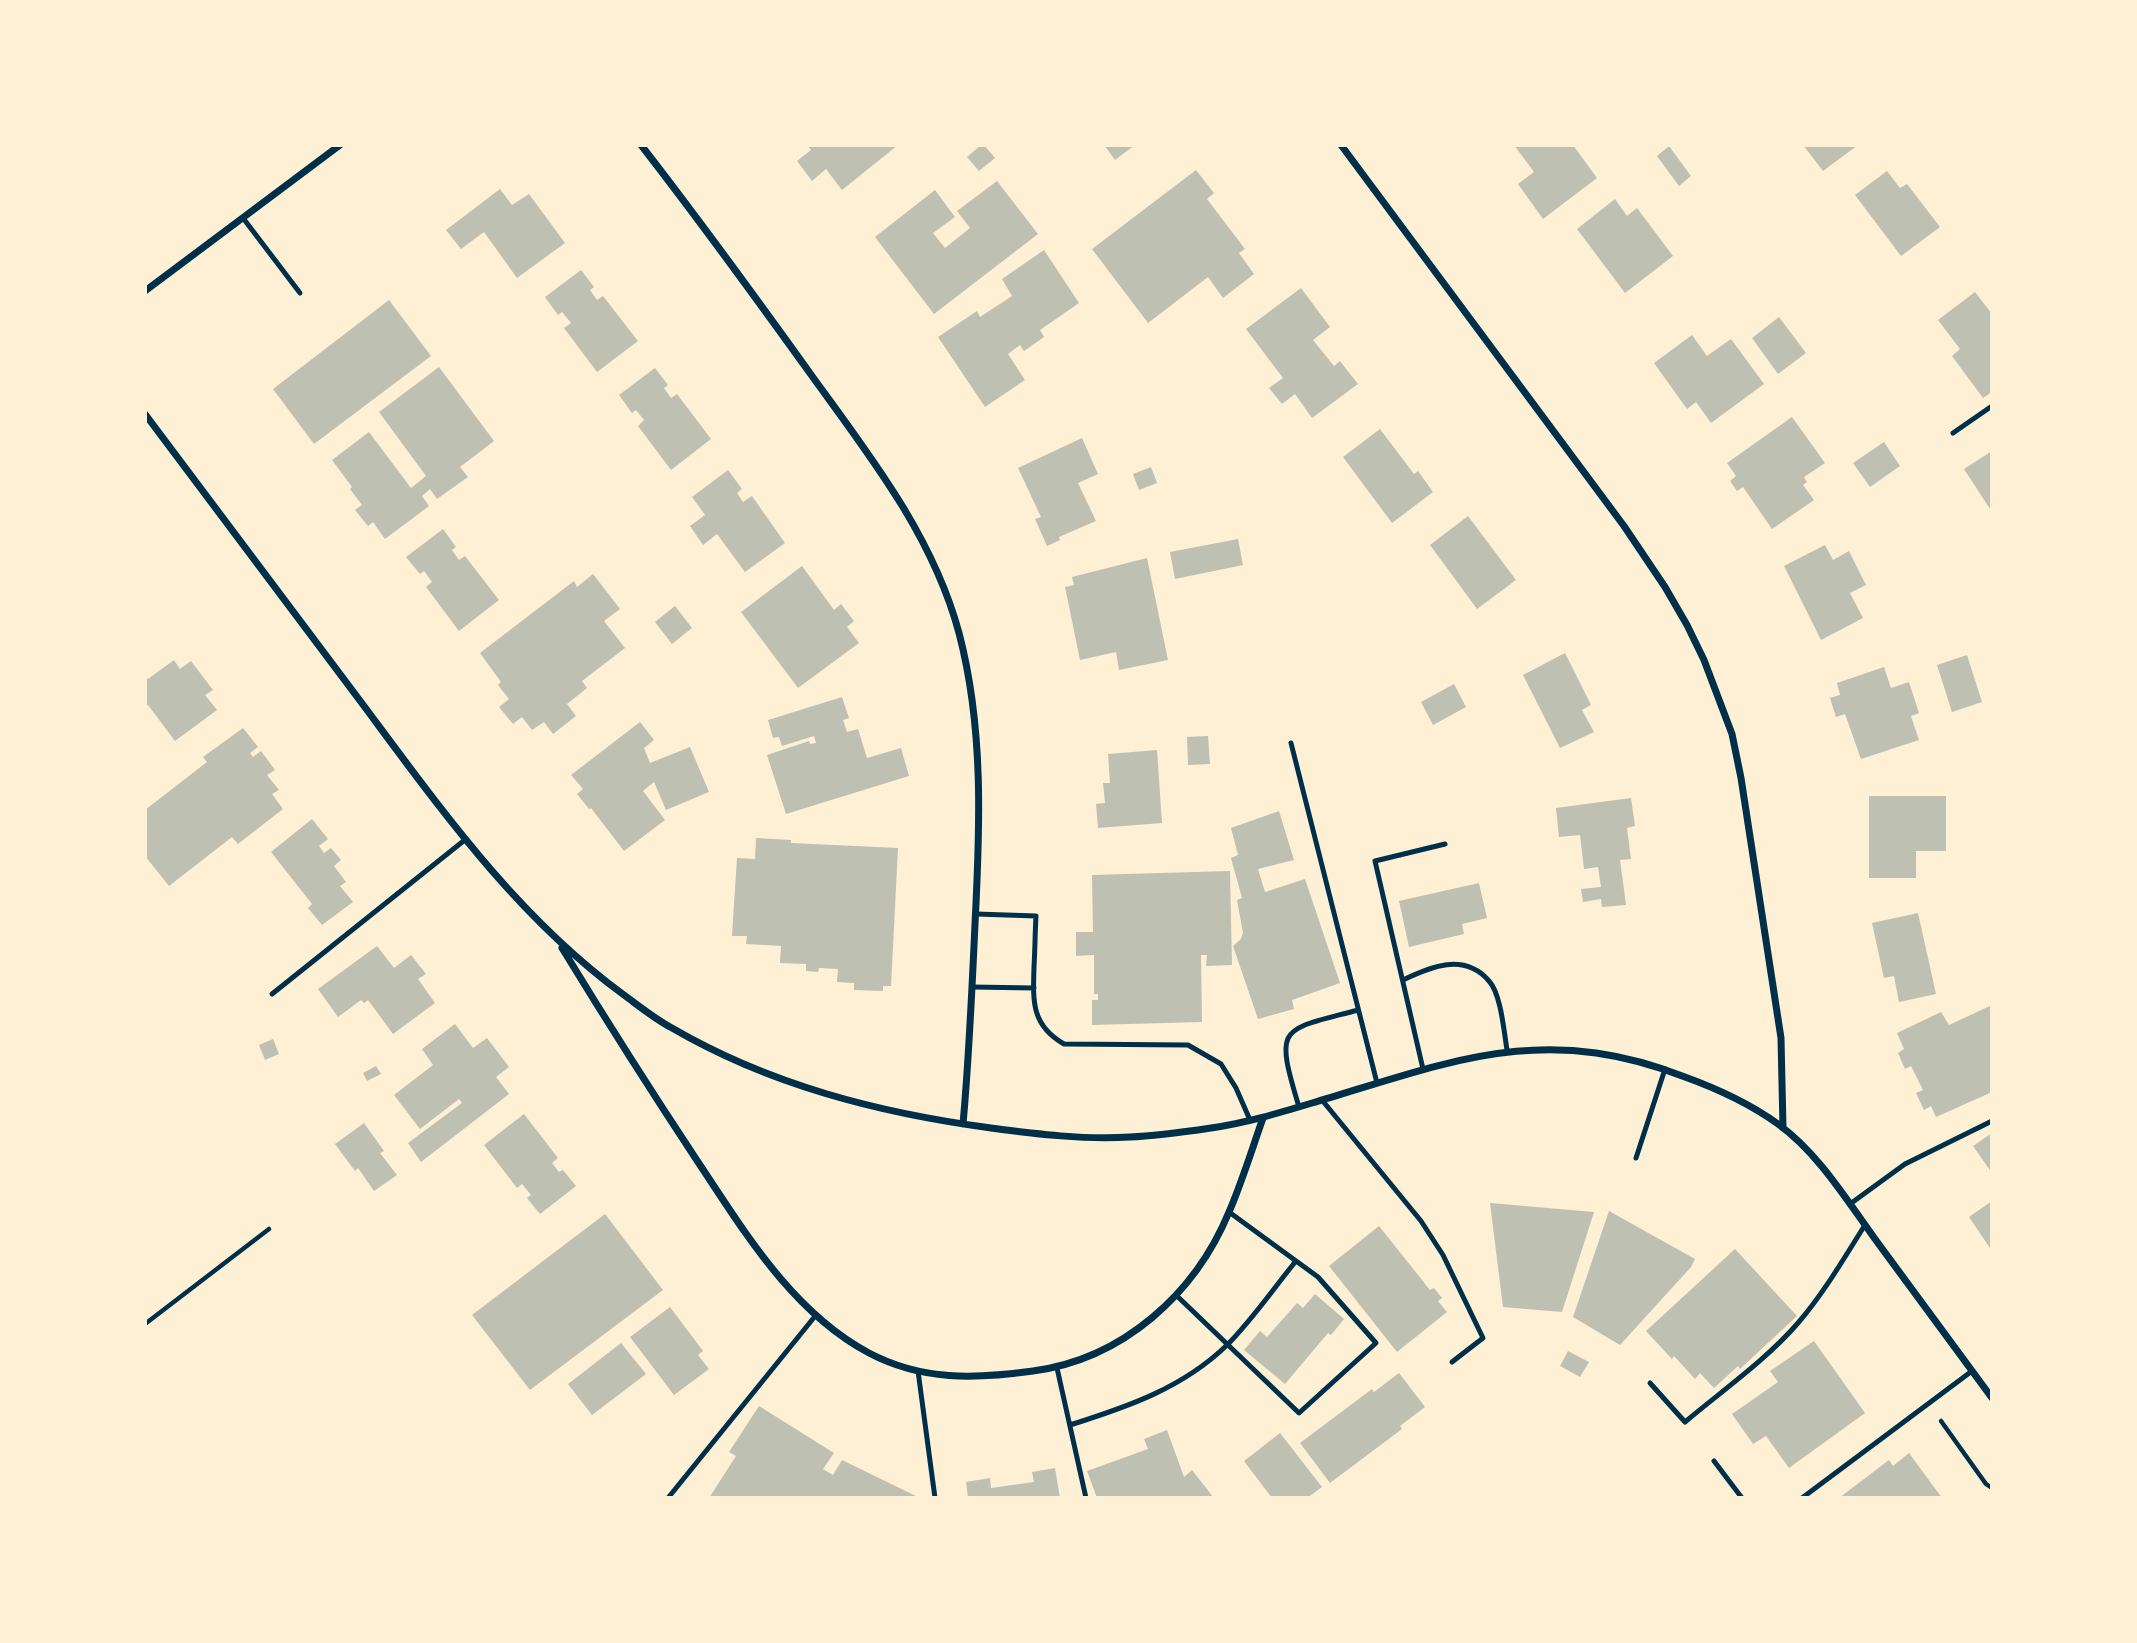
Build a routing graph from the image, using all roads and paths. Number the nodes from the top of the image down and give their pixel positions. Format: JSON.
{"nodes":[{"id":1,"x":340,"y":145,"type":"edge"},
{"id":2,"x":641,"y":145,"type":"edge"},
{"id":3,"x":1341,"y":145,"type":"edge"},
{"id":4,"x":243,"y":218,"type":"junction"},
{"id":5,"x":145,"y":291,"type":"edge"},
{"id":6,"x":300,"y":293,"type":"dead end"},
{"id":7,"x":1992,"y":406,"type":"edge"},
{"id":8,"x":145,"y":414,"type":"edge"},
{"id":9,"x":1953,"y":433,"type":"dead end"},
{"id":10,"x":1291,"y":743,"type":"dead end"},
{"id":11,"x":466,"y":839,"type":"junction"},
{"id":12,"x":1445,"y":844,"type":"dead end"},
{"id":13,"x":976,"y":914,"type":"junction"},
{"id":14,"x":559,"y":942,"type":"junction"},
{"id":15,"x":1403,"y":980,"type":"junction"},
{"id":16,"x":972,"y":986,"type":"junction"},
{"id":17,"x":1034,"y":988,"type":"junction"},
{"id":18,"x":272,"y":994,"type":"dead end"},
{"id":19,"x":1359,"y":1010,"type":"junction"},
{"id":20,"x":1507,"y":1050,"type":"junction"},
{"id":21,"x":1423,"y":1069,"type":"junction"},
{"id":22,"x":1665,"y":1069,"type":"junction"},
{"id":23,"x":1377,"y":1083,"type":"junction"},
{"id":24,"x":1322,"y":1100,"type":"junction"},
{"id":25,"x":1299,"y":1107,"type":"junction"},
{"id":26,"x":1263,"y":1118,"type":"junction"},
{"id":27,"x":1250,"y":1121,"type":"junction"},
{"id":28,"x":1992,"y":1121,"type":"edge"},
{"id":29,"x":963,"y":1124,"type":"junction"},
{"id":30,"x":1783,"y":1128,"type":"junction"},
{"id":31,"x":1636,"y":1158,"type":"dead end"},
{"id":32,"x":1850,"y":1204,"type":"junction"},
{"id":33,"x":1229,"y":1212,"type":"junction"},
{"id":34,"x":1865,"y":1225,"type":"junction"},
{"id":35,"x":269,"y":1229,"type":"dead end"},
{"id":36,"x":1296,"y":1261,"type":"junction"},
{"id":37,"x":1176,"y":1295,"type":"junction"},
{"id":38,"x":816,"y":1315,"type":"junction"},
{"id":39,"x":145,"y":1324,"type":"edge"},
{"id":40,"x":1227,"y":1344,"type":"junction"},
{"id":41,"x":1452,"y":1362,"type":"dead end"},
{"id":42,"x":1057,"y":1368,"type":"junction"},
{"id":43,"x":918,"y":1371,"type":"junction"},
{"id":44,"x":1972,"y":1371,"type":"junction"},
{"id":45,"x":1650,"y":1383,"type":"dead end"},
{"id":46,"x":1992,"y":1398,"type":"edge"},
{"id":47,"x":1928,"y":1403,"type":"junction"},
{"id":48,"x":1070,"y":1425,"type":"junction"},
{"id":49,"x":1714,"y":1461,"type":"dead end"},
{"id":50,"x":1992,"y":1488,"type":"edge"},
{"id":51,"x":668,"y":1498,"type":"edge"},
{"id":52,"x":935,"y":1498,"type":"edge"},
{"id":53,"x":1086,"y":1498,"type":"edge"},
{"id":54,"x":1742,"y":1498,"type":"edge"},
{"id":55,"x":1802,"y":1498,"type":"edge"}],
"edges":[{"from":1,"to":4,"type":"street"},
{"from":2,"to":13,"type":"street"},
{"from":3,"to":30,"type":"street"},
{"from":4,"to":5,"type":"street"},
{"from":4,"to":6,"type":"lane"},
{"from":7,"to":9,"type":"lane"},
{"from":8,"to":11,"type":"street"},
{"from":10,"to":19,"type":"lane"},
{"from":11,"to":14,"type":"street"},
{"from":11,"to":18,"type":"lane"},
{"from":12,"to":15,"type":"lane"},
{"from":13,"to":16,"type":"street"},
{"from":13,"to":17,"type":"lane"},
{"from":14,"to":29,"type":"street"},
{"from":14,"to":38,"type":"street"},
{"from":15,"to":20,"type":"lane"},
{"from":15,"to":21,"type":"lane"},
{"from":16,"to":17,"type":"lane"},
{"from":16,"to":29,"type":"street"},
{"from":17,"to":27,"type":"lane"},
{"from":19,"to":23,"type":"lane"},
{"from":19,"to":25,"type":"lane"},
{"from":20,"to":21,"type":"street"},
{"from":20,"to":22,"type":"street"},
{"from":21,"to":23,"type":"street"},
{"from":22,"to":30,"type":"street"},
{"from":22,"to":31,"type":"lane"},
{"from":23,"to":24,"type":"street"},
{"from":24,"to":25,"type":"street"},
{"from":24,"to":41,"type":"lane"},
{"from":25,"to":26,"type":"street"},
{"from":26,"to":27,"type":"street"},
{"from":26,"to":33,"type":"street"},
{"from":27,"to":29,"type":"street"},
{"from":28,"to":32,"type":"lane"},
{"from":30,"to":32,"type":"street"},
{"from":32,"to":34,"type":"street"},
{"from":33,"to":36,"type":"lane"},
{"from":33,"to":37,"type":"street"},
{"from":34,"to":44,"type":"street"},
{"from":34,"to":45,"type":"lane"},
{"from":35,"to":39,"type":"path"},
{"from":36,"to":40,"type":"lane"},
{"from":36,"to":40,"type":"lane"},
{"from":37,"to":40,"type":"lane"},
{"from":37,"to":42,"type":"street"},
{"from":38,"to":43,"type":"street"},
{"from":38,"to":51,"type":"lane"},
{"from":40,"to":48,"type":"lane"},
{"from":42,"to":43,"type":"street"},
{"from":42,"to":48,"type":"lane"},
{"from":43,"to":52,"type":"lane"},
{"from":44,"to":46,"type":"street"},
{"from":44,"to":47,"type":"lane"},
{"from":47,"to":50,"type":"path"},
{"from":47,"to":55,"type":"lane"},
{"from":48,"to":53,"type":"lane"},
{"from":49,"to":54,"type":"lane"}]}
